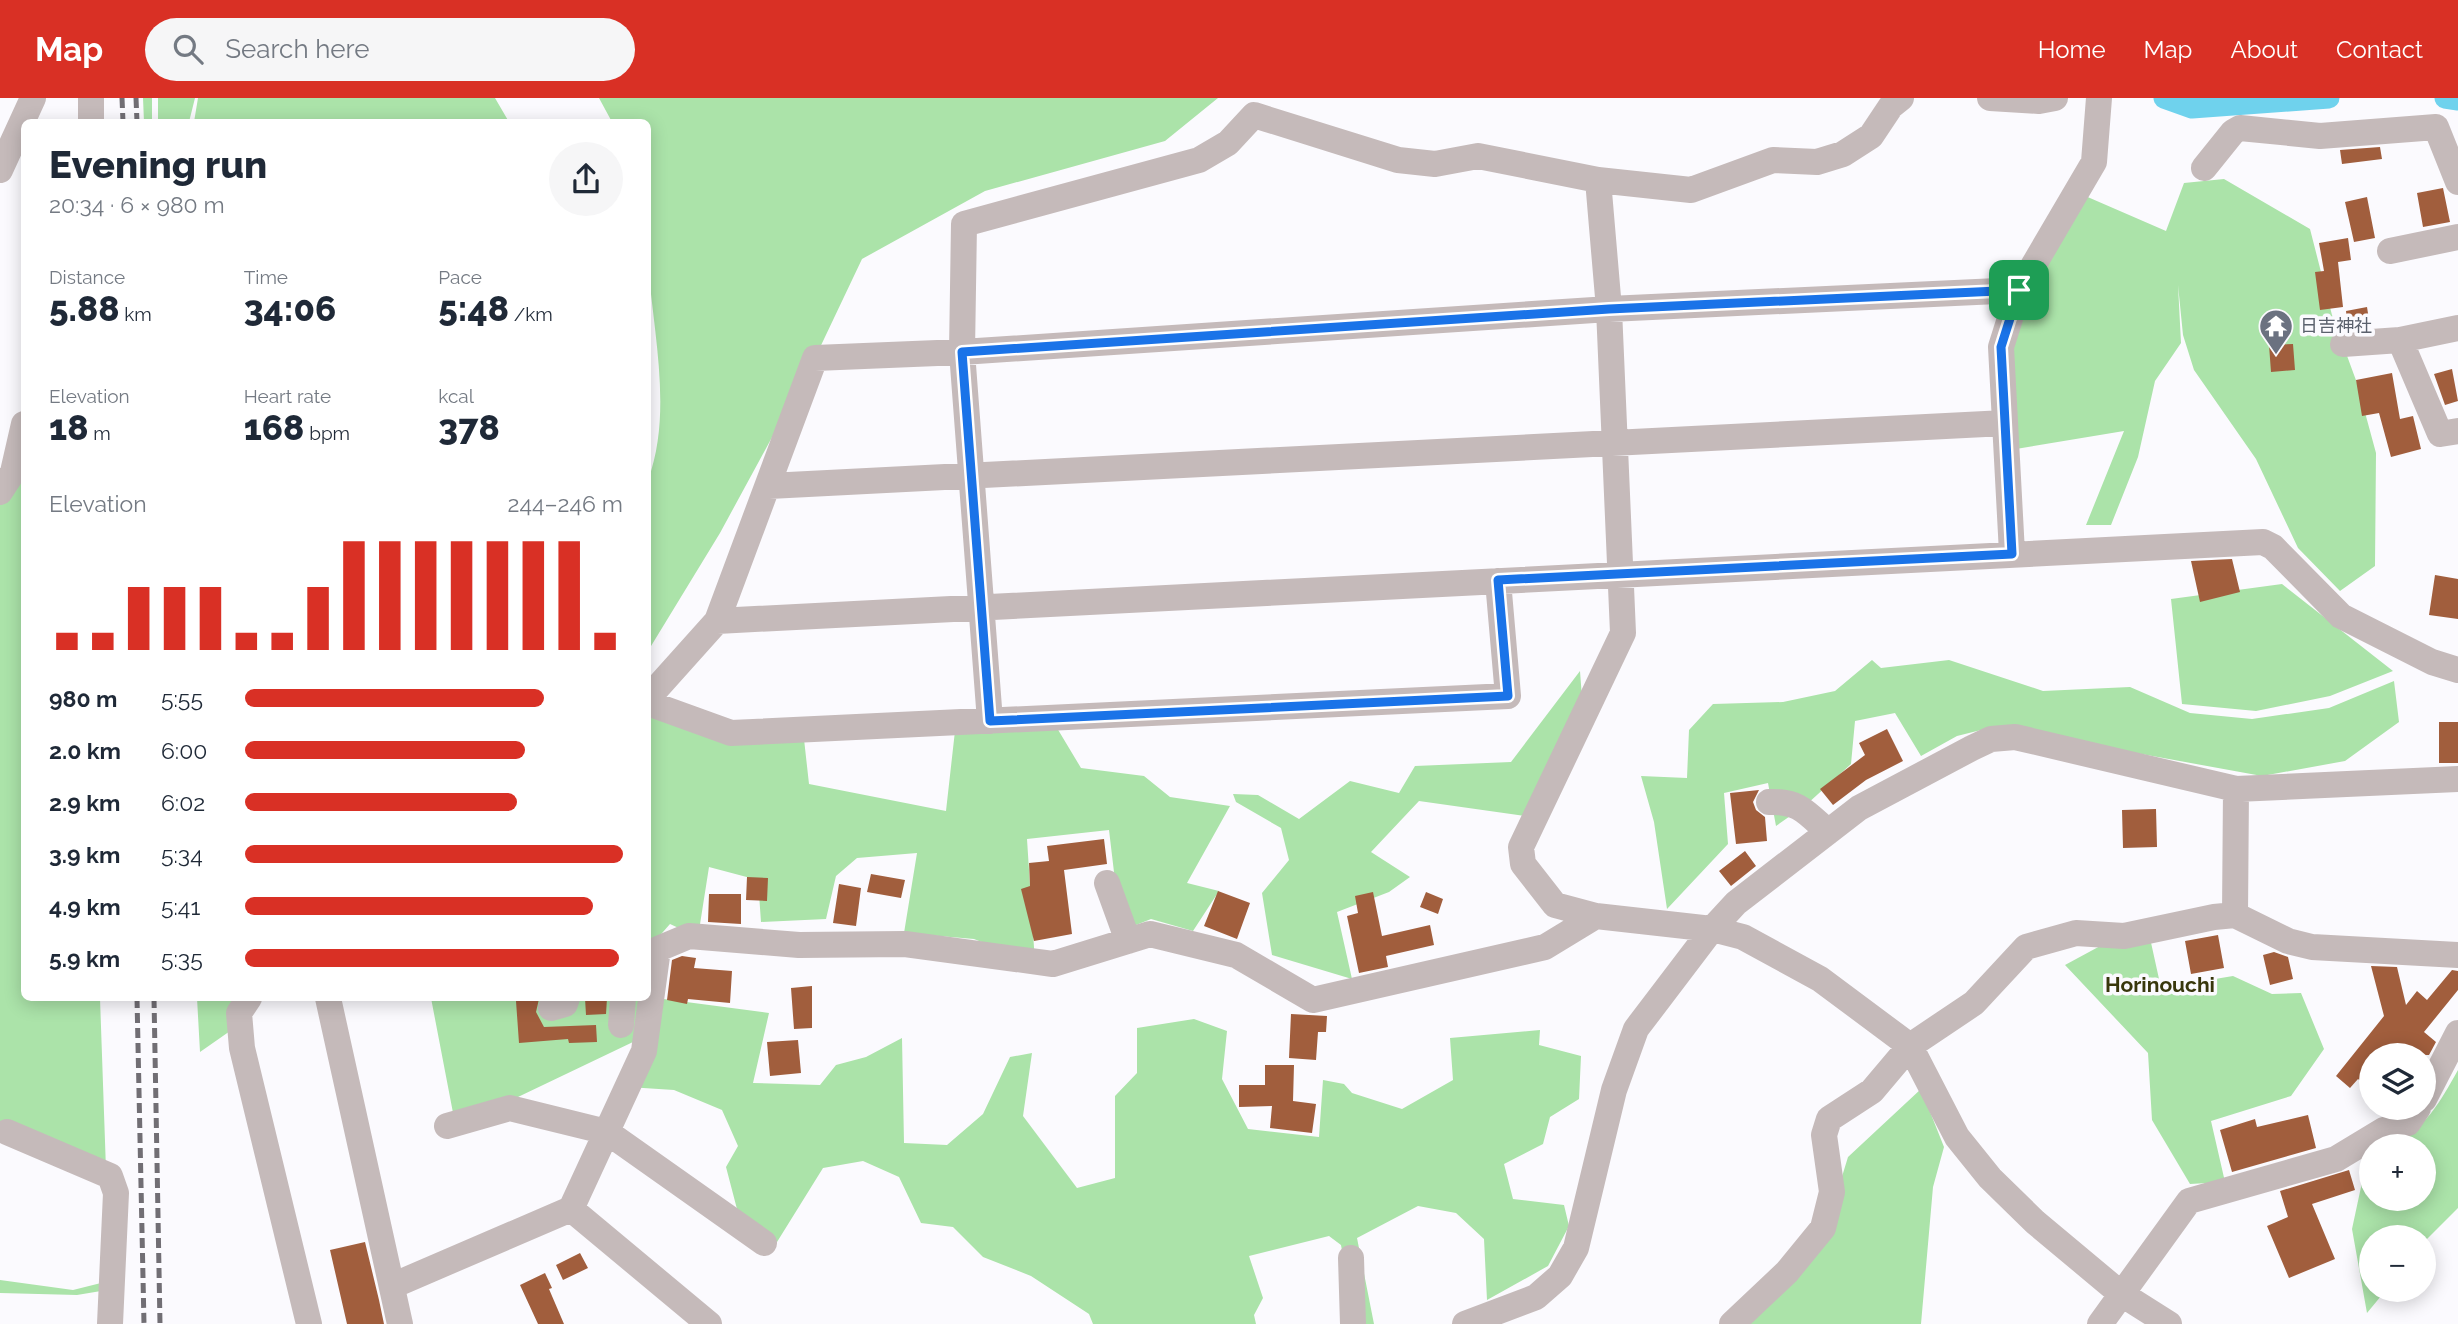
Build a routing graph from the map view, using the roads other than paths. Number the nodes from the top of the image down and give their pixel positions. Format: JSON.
{"nodes":[{"id":1,"x":33,"y":98,"type":"edge"},
{"id":2,"x":90,"y":98,"type":"edge"},
{"id":3,"x":1901,"y":98,"type":"edge"},
{"id":4,"x":1990,"y":98,"type":"edge"},
{"id":5,"x":2054,"y":98,"type":"edge"},
{"id":6,"x":2099,"y":98,"type":"edge"},
{"id":7,"x":23,"y":119,"type":"edge"},
{"id":8,"x":91,"y":119,"type":"edge"},
{"id":9,"x":21,"y":124,"type":"edge"},
{"id":10,"x":2204,"y":168,"type":"dead end"},
{"id":11,"x":0,"y":170,"type":"edge"},
{"id":12,"x":1598,"y":180,"type":"junction"},
{"id":13,"x":2458,"y":182,"type":"edge"},
{"id":14,"x":2458,"y":237,"type":"edge"},
{"id":15,"x":2390,"y":251,"type":"dead end"},
{"id":16,"x":2019,"y":290,"type":"junction"},
{"id":17,"x":1609,"y":309,"type":"junction"},
{"id":18,"x":2458,"y":328,"type":"edge"},
{"id":19,"x":2400,"y":340,"type":"junction"},
{"id":20,"x":2343,"y":344,"type":"dead end"},
{"id":21,"x":962,"y":352,"type":"junction"},
{"id":22,"x":2005,"y":423,"type":"junction"},
{"id":23,"x":2458,"y":431,"type":"edge"},
{"id":24,"x":21,"y":437,"type":"edge"},
{"id":25,"x":1615,"y":441,"type":"junction"},
{"id":26,"x":971,"y":477,"type":"junction"},
{"id":27,"x":769,"y":486,"type":"junction"},
{"id":28,"x":0,"y":492,"type":"edge"},
{"id":29,"x":2012,"y":554,"type":"junction"},
{"id":30,"x":1622,"y":573,"type":"junction"},
{"id":31,"x":1498,"y":580,"type":"junction"},
{"id":32,"x":980,"y":607,"type":"junction"},
{"id":33,"x":717,"y":621,"type":"junction"},
{"id":34,"x":2458,"y":670,"type":"edge"},
{"id":35,"x":651,"y":698,"type":"edge"},
{"id":36,"x":651,"y":702,"type":"edge"},
{"id":37,"x":990,"y":721,"type":"junction"},
{"id":38,"x":2458,"y":779,"type":"edge"},
{"id":39,"x":2236,"y":789,"type":"junction"},
{"id":40,"x":1769,"y":802,"type":"dead end"},
{"id":41,"x":1828,"y":832,"type":"junction"},
{"id":42,"x":1107,"y":883,"type":"dead end"},
{"id":43,"x":2235,"y":915,"type":"junction"},
{"id":44,"x":1596,"y":916,"type":"junction"},
{"id":45,"x":1712,"y":929,"type":"junction"},
{"id":46,"x":1128,"y":940,"type":"junction"},
{"id":47,"x":653,"y":948,"type":"edge"},
{"id":48,"x":2458,"y":955,"type":"edge"},
{"id":49,"x":651,"y":971,"type":"edge"},
{"id":50,"x":246,"y":1001,"type":"edge"},
{"id":51,"x":329,"y":1001,"type":"edge"},
{"id":52,"x":623,"y":1001,"type":"edge"},
{"id":53,"x":648,"y":1001,"type":"edge"},
{"id":54,"x":621,"y":1025,"type":"dead end"},
{"id":55,"x":2458,"y":1033,"type":"edge"},
{"id":56,"x":1910,"y":1046,"type":"junction"},
{"id":57,"x":2436,"y":1075,"type":"edge"},
{"id":58,"x":2411,"y":1120,"type":"edge"},
{"id":59,"x":447,"y":1126,"type":"dead end"},
{"id":60,"x":7,"y":1132,"type":"dead end"},
{"id":61,"x":607,"y":1132,"type":"junction"},
{"id":62,"x":571,"y":1209,"type":"junction"},
{"id":63,"x":764,"y":1243,"type":"dead end"},
{"id":64,"x":1350,"y":1258,"type":"dead end"},
{"id":65,"x":392,"y":1286,"type":"junction"},
{"id":66,"x":2120,"y":1293,"type":"junction"},
{"id":67,"x":1476,"y":1323,"type":"edge"},
{"id":68,"x":110,"y":1324,"type":"edge"},
{"id":69,"x":309,"y":1324,"type":"edge"},
{"id":70,"x":400,"y":1324,"type":"edge"},
{"id":71,"x":709,"y":1324,"type":"edge"},
{"id":72,"x":1353,"y":1324,"type":"edge"},
{"id":73,"x":1732,"y":1324,"type":"edge"},
{"id":74,"x":2100,"y":1324,"type":"edge"},
{"id":75,"x":2169,"y":1324,"type":"edge"}],
"edges":[{"from":1,"to":7,"type":"street"},
{"from":2,"to":8,"type":"street"},
{"from":3,"to":12,"type":"street"},
{"from":4,"to":5,"type":"street"},
{"from":6,"to":16,"type":"street"},
{"from":9,"to":11,"type":"street"},
{"from":10,"to":13,"type":"street"},
{"from":12,"to":17,"type":"street"},
{"from":12,"to":21,"type":"street"},
{"from":14,"to":15,"type":"street"},
{"from":16,"to":17,"type":"street"},
{"from":16,"to":22,"type":"street"},
{"from":17,"to":21,"type":"street"},
{"from":17,"to":25,"type":"street"},
{"from":18,"to":19,"type":"street"},
{"from":19,"to":20,"type":"street"},
{"from":19,"to":23,"type":"street"},
{"from":21,"to":26,"type":"street"},
{"from":21,"to":27,"type":"street"},
{"from":22,"to":25,"type":"street"},
{"from":22,"to":29,"type":"street"},
{"from":24,"to":28,"type":"street"},
{"from":25,"to":26,"type":"street"},
{"from":25,"to":30,"type":"street"},
{"from":26,"to":27,"type":"street"},
{"from":26,"to":32,"type":"street"},
{"from":27,"to":33,"type":"street"},
{"from":29,"to":30,"type":"street"},
{"from":29,"to":34,"type":"street"},
{"from":30,"to":31,"type":"street"},
{"from":30,"to":44,"type":"street"},
{"from":31,"to":32,"type":"street"},
{"from":31,"to":37,"type":"street"},
{"from":32,"to":33,"type":"street"},
{"from":32,"to":37,"type":"street"},
{"from":33,"to":35,"type":"street"},
{"from":36,"to":37,"type":"street"},
{"from":38,"to":39,"type":"street"},
{"from":39,"to":41,"type":"street"},
{"from":39,"to":43,"type":"street"},
{"from":40,"to":41,"type":"street"},
{"from":41,"to":45,"type":"street"},
{"from":42,"to":46,"type":"street"},
{"from":43,"to":48,"type":"street"},
{"from":43,"to":56,"type":"street"},
{"from":44,"to":45,"type":"street"},
{"from":44,"to":46,"type":"street"},
{"from":45,"to":56,"type":"street"},
{"from":45,"to":67,"type":"street"},
{"from":46,"to":47,"type":"street"},
{"from":47,"to":49,"type":"street"},
{"from":50,"to":69,"type":"street"},
{"from":51,"to":65,"type":"street"},
{"from":52,"to":54,"type":"street"},
{"from":53,"to":61,"type":"street"},
{"from":55,"to":57,"type":"street"},
{"from":56,"to":66,"type":"street"},
{"from":56,"to":73,"type":"street"},
{"from":58,"to":66,"type":"street"},
{"from":59,"to":61,"type":"street"},
{"from":60,"to":68,"type":"street"},
{"from":61,"to":62,"type":"street"},
{"from":61,"to":63,"type":"street"},
{"from":62,"to":65,"type":"street"},
{"from":62,"to":71,"type":"street"},
{"from":64,"to":72,"type":"street"},
{"from":65,"to":70,"type":"street"},
{"from":66,"to":74,"type":"street"},
{"from":66,"to":75,"type":"street"}]}
